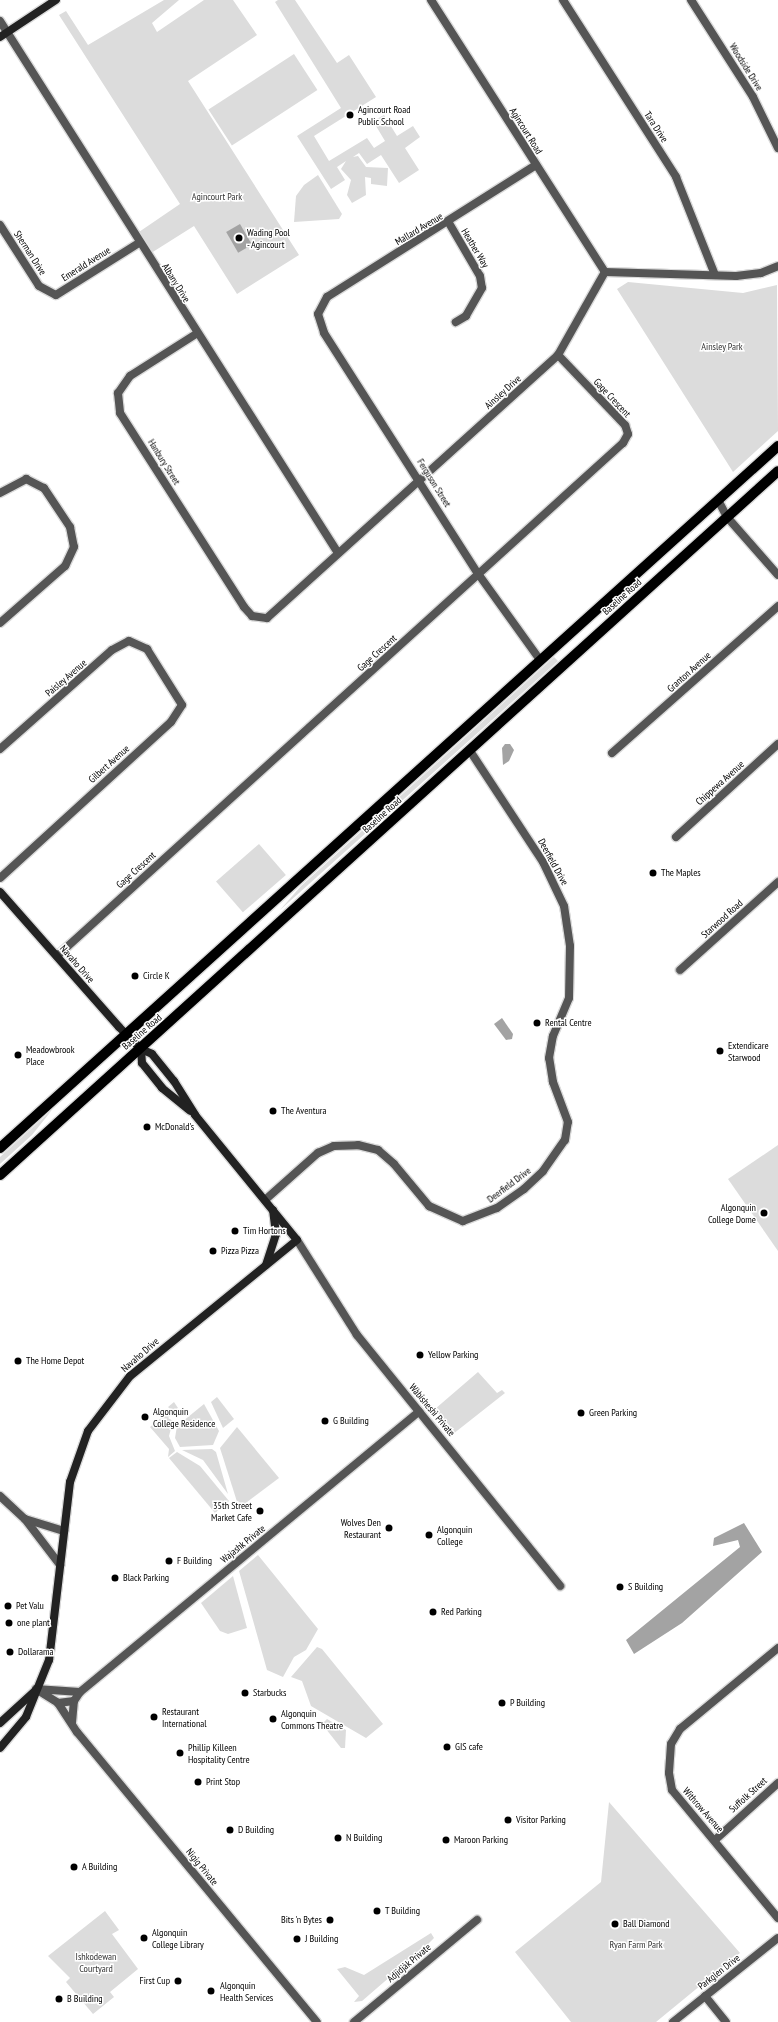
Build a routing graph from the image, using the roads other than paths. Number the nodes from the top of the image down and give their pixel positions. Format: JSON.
{"nodes":[{"id":1,"x":56,"y":0,"type":"edge"},
{"id":2,"x":431,"y":0,"type":"edge"},
{"id":3,"x":563,"y":0,"type":"edge"},
{"id":4,"x":691,"y":0,"type":"edge"},
{"id":5,"x":0,"y":21,"type":"edge"},
{"id":6,"x":4,"y":34,"type":"edge"},
{"id":7,"x":778,"y":148,"type":"edge"},
{"id":8,"x":536,"y":165,"type":"junction"},
{"id":9,"x":449,"y":223,"type":"junction"},
{"id":10,"x":0,"y":225,"type":"edge"},
{"id":11,"x":139,"y":243,"type":"junction"},
{"id":12,"x":778,"y":266,"type":"edge"},
{"id":13,"x":605,"y":272,"type":"junction"},
{"id":14,"x":715,"y":275,"type":"junction"},
{"id":15,"x":44,"y":291,"type":"joint"},
{"id":16,"x":318,"y":314,"type":"joint"},
{"id":17,"x":456,"y":322,"type":"dead end"},
{"id":18,"x":196,"y":334,"type":"junction"},
{"id":19,"x":558,"y":355,"type":"junction"},
{"id":20,"x":778,"y":446,"type":"edge"},
{"id":21,"x":778,"y":471,"type":"edge"},
{"id":22,"x":420,"y":480,"type":"junction"},
{"id":23,"x":0,"y":492,"type":"edge"},
{"id":24,"x":718,"y":500,"type":"junction"},
{"id":25,"x":727,"y":517,"type":"junction"},
{"id":26,"x":338,"y":553,"type":"junction"},
{"id":27,"x":479,"y":575,"type":"junction"},
{"id":28,"x":778,"y":575,"type":"edge"},
{"id":29,"x":778,"y":606,"type":"edge"},
{"id":30,"x":258,"y":619,"type":"joint"},
{"id":31,"x":0,"y":623,"type":"edge"},
{"id":32,"x":149,"y":652,"type":"joint"},
{"id":33,"x":540,"y":660,"type":"junction"},
{"id":34,"x":778,"y":744,"type":"edge"},
{"id":35,"x":0,"y":749,"type":"edge"},
{"id":36,"x":470,"y":751,"type":"junction"},
{"id":37,"x":612,"y":753,"type":"dead end"},
{"id":38,"x":676,"y":837,"type":"dead end"},
{"id":39,"x":0,"y":878,"type":"edge"},
{"id":40,"x":778,"y":882,"type":"edge"},
{"id":41,"x":0,"y":892,"type":"edge"},
{"id":42,"x":57,"y":956,"type":"junction"},
{"id":43,"x":680,"y":970,"type":"dead end"},
{"id":44,"x":127,"y":1034,"type":"junction"},
{"id":45,"x":141,"y":1049,"type":"junction"},
{"id":46,"x":195,"y":1115,"type":"junction"},
{"id":47,"x":0,"y":1148,"type":"edge"},
{"id":48,"x":0,"y":1175,"type":"edge"},
{"id":49,"x":265,"y":1200,"type":"junction"},
{"id":50,"x":273,"y":1210,"type":"junction"},
{"id":51,"x":298,"y":1240,"type":"junction"},
{"id":52,"x":266,"y":1265,"type":"junction"},
{"id":53,"x":419,"y":1412,"type":"junction"},
{"id":54,"x":0,"y":1496,"type":"edge"},
{"id":55,"x":25,"y":1519,"type":"junction"},
{"id":56,"x":64,"y":1531,"type":"junction"},
{"id":57,"x":60,"y":1565,"type":"junction"},
{"id":58,"x":560,"y":1586,"type":"dead end"},
{"id":59,"x":778,"y":1648,"type":"edge"},
{"id":60,"x":36,"y":1689,"type":"junction"},
{"id":61,"x":80,"y":1692,"type":"junction"},
{"id":62,"x":74,"y":1701,"type":"junction"},
{"id":63,"x":58,"y":1703,"type":"junction"},
{"id":64,"x":0,"y":1723,"type":"edge"},
{"id":65,"x":72,"y":1723,"type":"junction"},
{"id":66,"x":0,"y":1748,"type":"edge"},
{"id":67,"x":778,"y":1783,"type":"edge"},
{"id":68,"x":715,"y":1840,"type":"junction"},
{"id":69,"x":778,"y":1918,"type":"edge"},
{"id":70,"x":477,"y":1920,"type":"dead end"},
{"id":71,"x":778,"y":1938,"type":"edge"},
{"id":72,"x":704,"y":1996,"type":"junction"},
{"id":73,"x":317,"y":2022,"type":"edge"},
{"id":74,"x":354,"y":2022,"type":"edge"},
{"id":75,"x":673,"y":2022,"type":"edge"},
{"id":76,"x":726,"y":2022,"type":"edge"}],
"edges":[{"from":1,"to":6,"type":"street"},
{"from":2,"to":8,"type":"street","name":"Agincourt Road"},
{"from":3,"to":14,"type":"street","name":"Tara Drive"},
{"from":4,"to":7,"type":"street","name":"Woodside Drive"},
{"from":5,"to":6,"type":"street","name":"Albany Drive"},
{"from":6,"to":11,"type":"street","name":"Albany Drive"},
{"from":8,"to":9,"type":"street","name":"Mallard Avenue"},
{"from":8,"to":13,"type":"street","name":"Agincourt Road"},
{"from":9,"to":16,"type":"street","name":"Mallard Avenue"},
{"from":9,"to":17,"type":"street","name":"Heather Way"},
{"from":10,"to":15,"type":"street","name":"Sherman Drive"},
{"from":11,"to":15,"type":"street","name":"Emerald Avenue"},
{"from":11,"to":18,"type":"street","name":"Albany Drive"},
{"from":12,"to":14,"type":"street"},
{"from":13,"to":14,"type":"street"},
{"from":13,"to":19,"type":"street","name":"Ainsley Drive"},
{"from":16,"to":22,"type":"street","name":"Ferguson Street"},
{"from":18,"to":26,"type":"street","name":"Albany Drive"},
{"from":18,"to":30,"type":"street","name":"Hanbury Street"},
{"from":19,"to":22,"type":"street","name":"Ainsley Drive"},
{"from":19,"to":27,"type":"street","name":"Gage Crescent"},
{"from":20,"to":24,"type":"main road","name":"Baseline Road"},
{"from":21,"to":25,"type":"main road","name":"Baseline Road"},
{"from":22,"to":26,"type":"street","name":"Ainsley Drive"},
{"from":22,"to":27,"type":"street","name":"Ferguson Street"},
{"from":23,"to":31,"type":"street"},
{"from":24,"to":25,"type":"street"},
{"from":24,"to":33,"type":"main road","name":"Baseline Road"},
{"from":25,"to":28,"type":"street"},
{"from":25,"to":36,"type":"main road","name":"Baseline Road"},
{"from":26,"to":30,"type":"street","name":"Ainsley Drive"},
{"from":27,"to":33,"type":"street","name":"Ferguson Street"},
{"from":27,"to":42,"type":"street","name":"Gage Crescent"},
{"from":29,"to":37,"type":"street","name":"Granton Avenue"},
{"from":32,"to":35,"type":"street","name":"Paisley Avenue"},
{"from":32,"to":39,"type":"street","name":"Gilbert Avenue"},
{"from":33,"to":44,"type":"main road","name":"Baseline Road"},
{"from":34,"to":38,"type":"street","name":"Chippewa Avenue"},
{"from":36,"to":45,"type":"main road","name":"Baseline Road"},
{"from":36,"to":49,"type":"street","name":"Deerfield Drive"},
{"from":40,"to":43,"type":"street","name":"Starwood Road"},
{"from":41,"to":42,"type":"street","name":"Navaho Drive"},
{"from":42,"to":44,"type":"street","name":"Navaho Drive"},
{"from":44,"to":45,"type":"street","name":"Navaho Drive"},
{"from":44,"to":47,"type":"main road","name":"Baseline Road"},
{"from":45,"to":46,"type":"street","name":"Navaho Drive"},
{"from":45,"to":46,"type":"street","name":"Navaho Drive"},
{"from":45,"to":48,"type":"main road","name":"Baseline Road"},
{"from":46,"to":49,"type":"street","name":"Navaho Drive"},
{"from":49,"to":50,"type":"street","name":"Navaho Drive"},
{"from":50,"to":51,"type":"street","name":"Navaho Drive"},
{"from":50,"to":52,"type":"street"},
{"from":51,"to":52,"type":"street","name":"Navaho Drive"},
{"from":51,"to":53,"type":"street","name":"Wàbisheshì Private"},
{"from":52,"to":56,"type":"street","name":"Navaho Drive"},
{"from":53,"to":58,"type":"street","name":"Wàbisheshì Private"},
{"from":53,"to":61,"type":"street","name":"Wajashk Private"},
{"from":54,"to":55,"type":"street"},
{"from":55,"to":56,"type":"street"},
{"from":55,"to":57,"type":"street"},
{"from":56,"to":57,"type":"street","name":"Navaho Drive"},
{"from":57,"to":60,"type":"street","name":"Navaho Drive"},
{"from":59,"to":68,"type":"street","name":"Withrow Avenue"},
{"from":60,"to":61,"type":"street"},
{"from":60,"to":63,"type":"street"},
{"from":60,"to":64,"type":"street","name":"Navaho Drive"},
{"from":60,"to":66,"type":"street","name":"Navaho Drive"},
{"from":61,"to":62,"type":"street","name":"Wajashk Private"},
{"from":62,"to":63,"type":"street"},
{"from":62,"to":65,"type":"street"},
{"from":63,"to":65,"type":"street","name":"Nigig Private"},
{"from":65,"to":73,"type":"street","name":"Nigig Private"},
{"from":67,"to":68,"type":"street","name":"Suffolk Street"},
{"from":68,"to":69,"type":"street","name":"Withrow Avenue"},
{"from":70,"to":74,"type":"street","name":"Adjidjàk Private"},
{"from":71,"to":72,"type":"street","name":"Parkglen Drive"},
{"from":72,"to":75,"type":"street","name":"Parkglen Drive"},
{"from":72,"to":76,"type":"street"}]}
